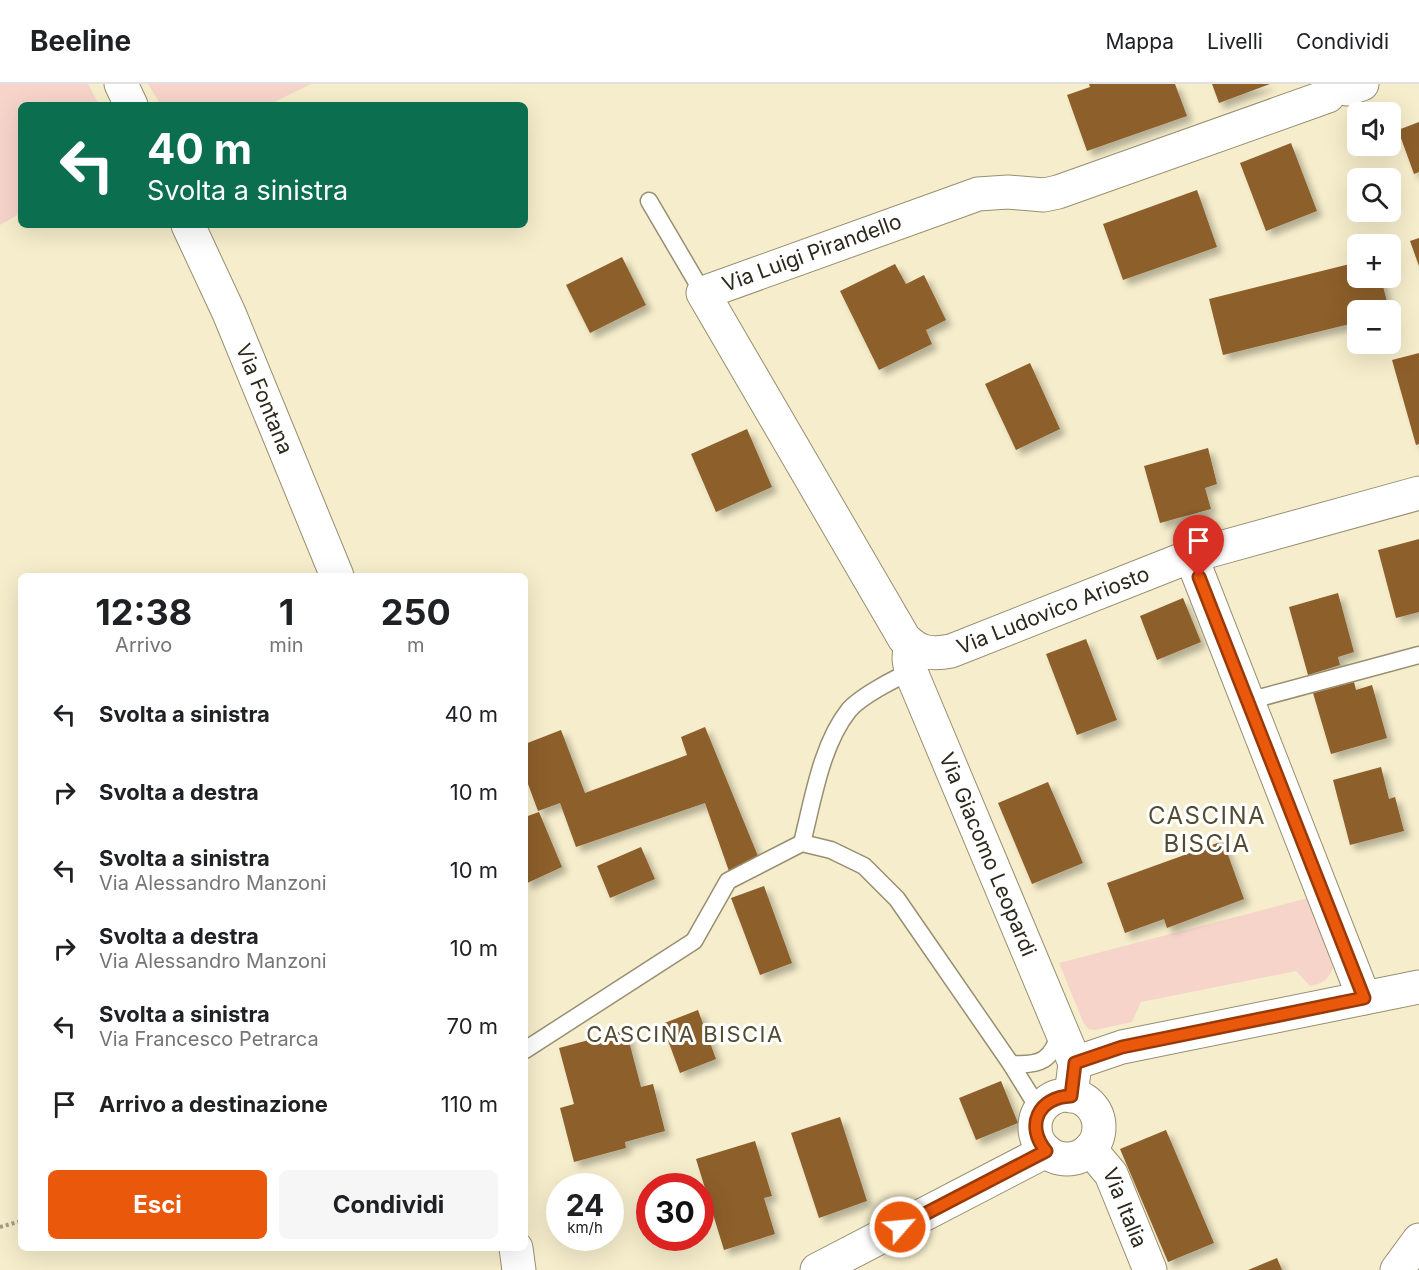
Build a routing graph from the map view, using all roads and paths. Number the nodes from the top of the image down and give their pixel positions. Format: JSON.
{"nodes":[{"id":1,"x":121,"y":84,"type":"edge"},
{"id":2,"x":1346,"y":90,"type":"edge"},
{"id":3,"x":130,"y":102,"type":"edge"},
{"id":4,"x":649,"y":201,"type":"dead end"},
{"id":5,"x":189,"y":228,"type":"edge"},
{"id":6,"x":703,"y":293,"type":"junction"},
{"id":7,"x":1419,"y":493,"type":"edge"},
{"id":8,"x":1191,"y":556,"type":"junction"},
{"id":9,"x":336,"y":573,"type":"edge"},
{"id":10,"x":1419,"y":655,"type":"edge"},
{"id":11,"x":916,"y":657,"type":"junction"},
{"id":12,"x":1248,"y":701,"type":"junction"},
{"id":13,"x":802,"y":843,"type":"junction"},
{"id":14,"x":1419,"y":987,"type":"edge"},
{"id":15,"x":1364,"y":998,"type":"junction"},
{"id":16,"x":1061,"y":1028,"type":"junction"},
{"id":17,"x":528,"y":1048,"type":"edge"},
{"id":18,"x":1075,"y":1063,"type":"junction"},
{"id":19,"x":1011,"y":1064,"type":"junction"},
{"id":20,"x":1071,"y":1096,"type":"junction"},
{"id":21,"x":1040,"y":1111,"type":"junction"},
{"id":22,"x":1090,"y":1149,"type":"junction"},
{"id":23,"x":1046,"y":1151,"type":"junction"},
{"id":24,"x":18,"y":1222,"type":"edge"},
{"id":25,"x":0,"y":1227,"type":"edge"},
{"id":26,"x":1419,"y":1240,"type":"edge"},
{"id":27,"x":516,"y":1251,"type":"edge"},
{"id":28,"x":519,"y":1270,"type":"edge"},
{"id":29,"x":817,"y":1270,"type":"edge"},
{"id":30,"x":1150,"y":1270,"type":"edge"},
{"id":31,"x":1397,"y":1270,"type":"edge"}],
"edges":[{"from":1,"to":3,"type":"street"},
{"from":2,"to":6,"type":"street","name":"Via Luigi Pirandello"},
{"from":4,"to":6,"type":"lane"},
{"from":5,"to":9,"type":"street","name":"Via Fontana"},
{"from":6,"to":11,"type":"street","name":"Via Luigi Pirandello"},
{"from":7,"to":8,"type":"street","name":"Via Ludovico Ariosto"},
{"from":8,"to":11,"type":"street","name":"Via Ludovico Ariosto"},
{"from":8,"to":12,"type":"street"},
{"from":10,"to":12,"type":"lane"},
{"from":11,"to":13,"type":"lane"},
{"from":11,"to":16,"type":"street","name":"Via Giacomo Leopardi"},
{"from":12,"to":15,"type":"street"},
{"from":13,"to":17,"type":"lane"},
{"from":13,"to":19,"type":"lane"},
{"from":14,"to":15,"type":"street"},
{"from":15,"to":18,"type":"street"},
{"from":16,"to":18,"type":"street","name":"Via Giacomo Leopardi"},
{"from":16,"to":19,"type":"lane"},
{"from":18,"to":20,"type":"street"},
{"from":19,"to":21,"type":"lane"},
{"from":20,"to":21,"type":"street"},
{"from":20,"to":22,"type":"street"},
{"from":21,"to":23,"type":"street"},
{"from":22,"to":23,"type":"street"},
{"from":22,"to":30,"type":"street","name":"Via Italia"},
{"from":23,"to":29,"type":"street"},
{"from":24,"to":25,"type":"path"},
{"from":26,"to":31,"type":"street"},
{"from":27,"to":28,"type":"street"}]}
